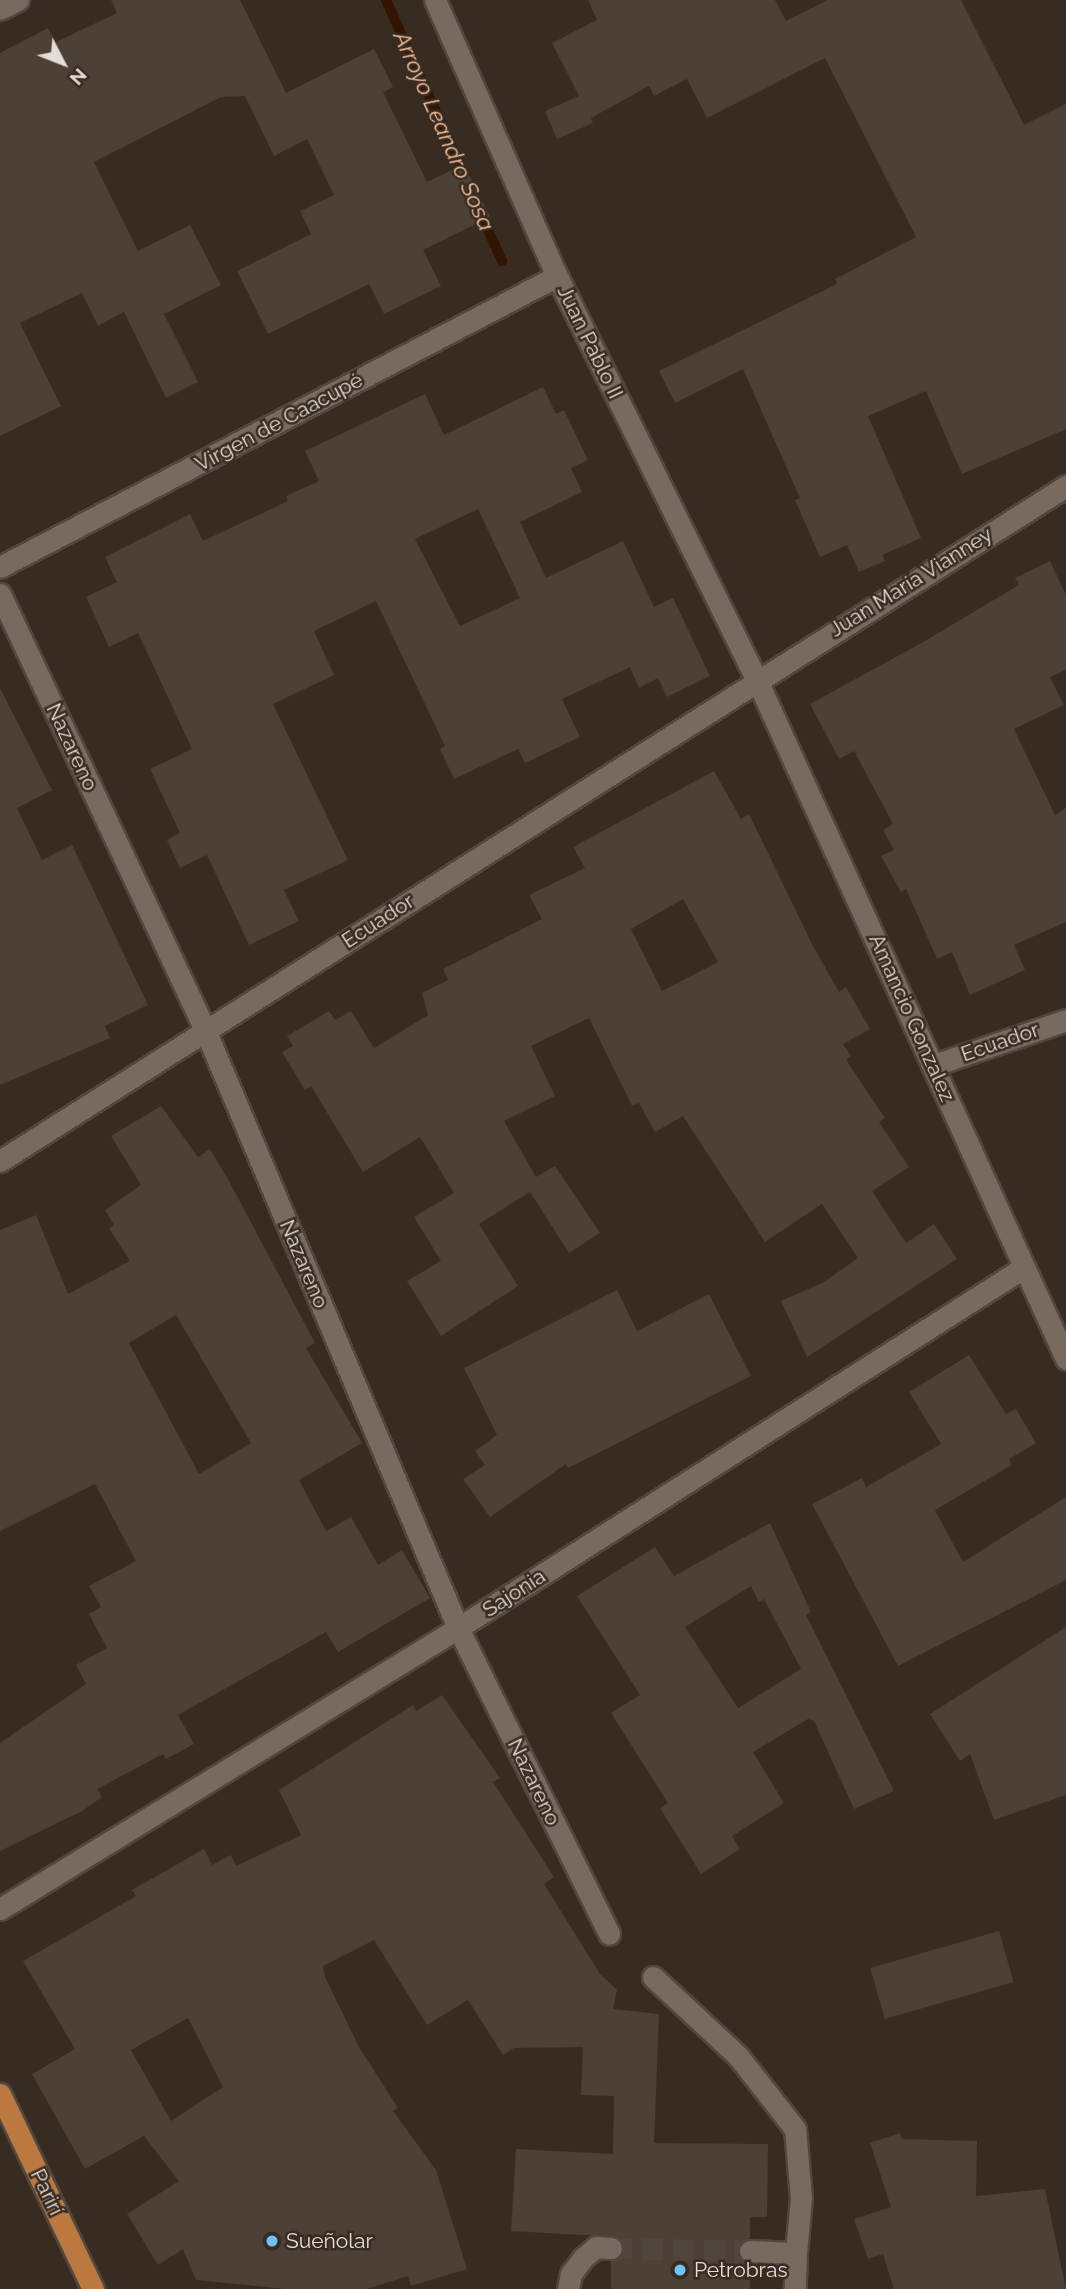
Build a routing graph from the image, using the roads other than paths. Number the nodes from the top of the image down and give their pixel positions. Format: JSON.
{"nodes":[{"id":1,"x":18,"y":0,"type":"edge"},
{"id":2,"x":435,"y":0,"type":"edge"},
{"id":3,"x":0,"y":9,"type":"edge"},
{"id":4,"x":557,"y":276,"type":"junction"},
{"id":5,"x":1066,"y":486,"type":"edge"},
{"id":6,"x":0,"y":568,"type":"edge"},
{"id":7,"x":0,"y":594,"type":"edge"},
{"id":8,"x":755,"y":678,"type":"junction"},
{"id":9,"x":1066,"y":1020,"type":"edge"},
{"id":10,"x":206,"y":1032,"type":"junction"},
{"id":11,"x":934,"y":1065,"type":"junction"},
{"id":12,"x":0,"y":1161,"type":"edge"},
{"id":13,"x":1023,"y":1268,"type":"junction"},
{"id":14,"x":1066,"y":1360,"type":"edge"},
{"id":15,"x":458,"y":1628,"type":"junction"},
{"id":16,"x":0,"y":1909,"type":"edge"},
{"id":17,"x":610,"y":1934,"type":"dead end"},
{"id":18,"x":653,"y":1977,"type":"dead end"},
{"id":19,"x":0,"y":2094,"type":"edge"},
{"id":20,"x":611,"y":2248,"type":"tunnel mouth"},
{"id":21,"x":750,"y":2251,"type":"tunnel mouth"},
{"id":22,"x":796,"y":2253,"type":"junction"},
{"id":23,"x":93,"y":2289,"type":"edge"},
{"id":24,"x":568,"y":2289,"type":"edge"},
{"id":25,"x":795,"y":2289,"type":"edge"}],
"edges":[{"from":1,"to":3,"type":"street"},
{"from":2,"to":4,"type":"street","name":"Juan Pablo II"},
{"from":4,"to":6,"type":"street","name":"Virgen de Caacupé"},
{"from":4,"to":8,"type":"street","name":"Juan Pablo II"},
{"from":5,"to":8,"type":"street","name":"Juan María Vianney"},
{"from":7,"to":10,"type":"street","name":"Nazareno"},
{"from":8,"to":10,"type":"street","name":"Ecuador"},
{"from":8,"to":11,"type":"street","name":"Amancio Gonzalez"},
{"from":9,"to":11,"type":"street","name":"Ecuador"},
{"from":10,"to":12,"type":"street","name":"Ecuador"},
{"from":10,"to":15,"type":"street","name":"Nazareno"},
{"from":11,"to":13,"type":"street","name":"Amancio Gonzalez"},
{"from":13,"to":14,"type":"street","name":"Amancio Gonzalez"},
{"from":13,"to":15,"type":"street","name":"Sajonia"},
{"from":15,"to":16,"type":"street","name":"Sajonia"},
{"from":15,"to":17,"type":"street","name":"Nazareno"},
{"from":18,"to":22,"type":"street"},
{"from":19,"to":23,"type":"main road","name":"Parirí"},
{"from":20,"to":24,"type":"street"},
{"from":21,"to":22,"type":"street"},
{"from":22,"to":25,"type":"street"}]}
